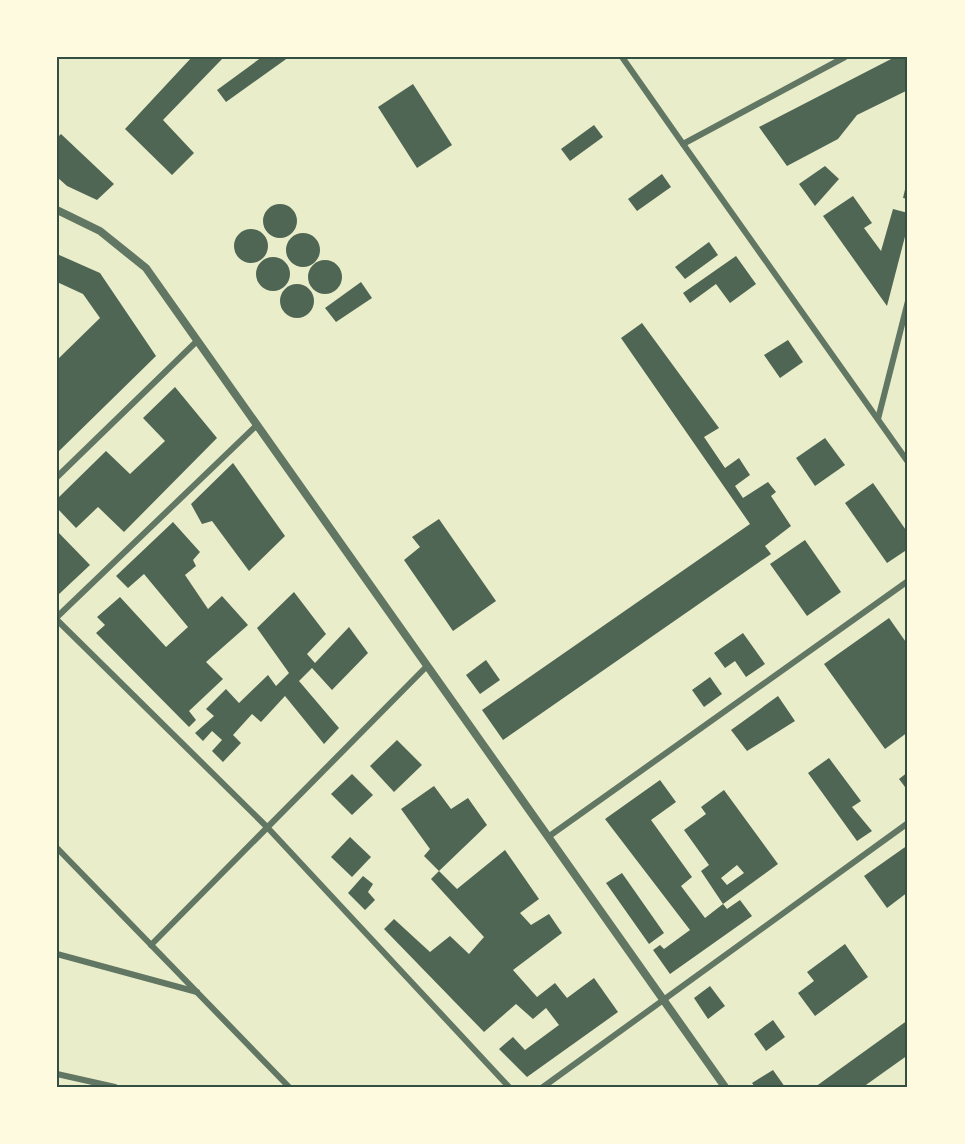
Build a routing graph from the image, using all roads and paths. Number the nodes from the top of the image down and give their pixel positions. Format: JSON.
{"nodes":[{"id":1,"x":622,"y":57,"type":"edge"},
{"id":2,"x":845,"y":57,"type":"edge"},
{"id":3,"x":683,"y":144,"type":"junction"},
{"id":4,"x":57,"y":210,"type":"edge"},
{"id":5,"x":908,"y":301,"type":"edge"},
{"id":6,"x":197,"y":341,"type":"junction"},
{"id":7,"x":878,"y":419,"type":"junction"},
{"id":8,"x":257,"y":425,"type":"junction"},
{"id":9,"x":908,"y":462,"type":"edge"},
{"id":10,"x":57,"y":477,"type":"edge"},
{"id":11,"x":908,"y":581,"type":"edge"},
{"id":12,"x":57,"y":619,"type":"edge"},
{"id":13,"x":427,"y":666,"type":"junction"},
{"id":14,"x":908,"y":823,"type":"edge"},
{"id":15,"x":267,"y":827,"type":"junction"},
{"id":16,"x":548,"y":837,"type":"junction"},
{"id":17,"x":57,"y":848,"type":"edge"},
{"id":18,"x":151,"y":945,"type":"junction"},
{"id":19,"x":57,"y":954,"type":"edge"},
{"id":20,"x":197,"y":992,"type":"junction"},
{"id":21,"x":664,"y":1000,"type":"junction"},
{"id":22,"x":57,"y":1074,"type":"edge"},
{"id":23,"x":115,"y":1087,"type":"edge"},
{"id":24,"x":290,"y":1087,"type":"edge"},
{"id":25,"x":509,"y":1087,"type":"edge"},
{"id":26,"x":543,"y":1087,"type":"edge"},
{"id":27,"x":725,"y":1087,"type":"edge"}],
"edges":[{"from":1,"to":3,"type":"street"},
{"from":2,"to":3,"type":"street"},
{"from":3,"to":7,"type":"street"},
{"from":4,"to":6,"type":"street"},
{"from":5,"to":7,"type":"street"},
{"from":6,"to":8,"type":"street"},
{"from":6,"to":10,"type":"street"},
{"from":7,"to":9,"type":"street"},
{"from":8,"to":12,"type":"street"},
{"from":8,"to":13,"type":"street"},
{"from":11,"to":16,"type":"street"},
{"from":12,"to":15,"type":"street"},
{"from":13,"to":15,"type":"street"},
{"from":13,"to":16,"type":"street"},
{"from":14,"to":21,"type":"street"},
{"from":15,"to":18,"type":"street"},
{"from":15,"to":25,"type":"street"},
{"from":16,"to":21,"type":"street"},
{"from":17,"to":18,"type":"street"},
{"from":18,"to":20,"type":"street"},
{"from":19,"to":20,"type":"street"},
{"from":20,"to":24,"type":"street"},
{"from":21,"to":26,"type":"street"},
{"from":21,"to":27,"type":"street"},
{"from":22,"to":23,"type":"street"}]}
